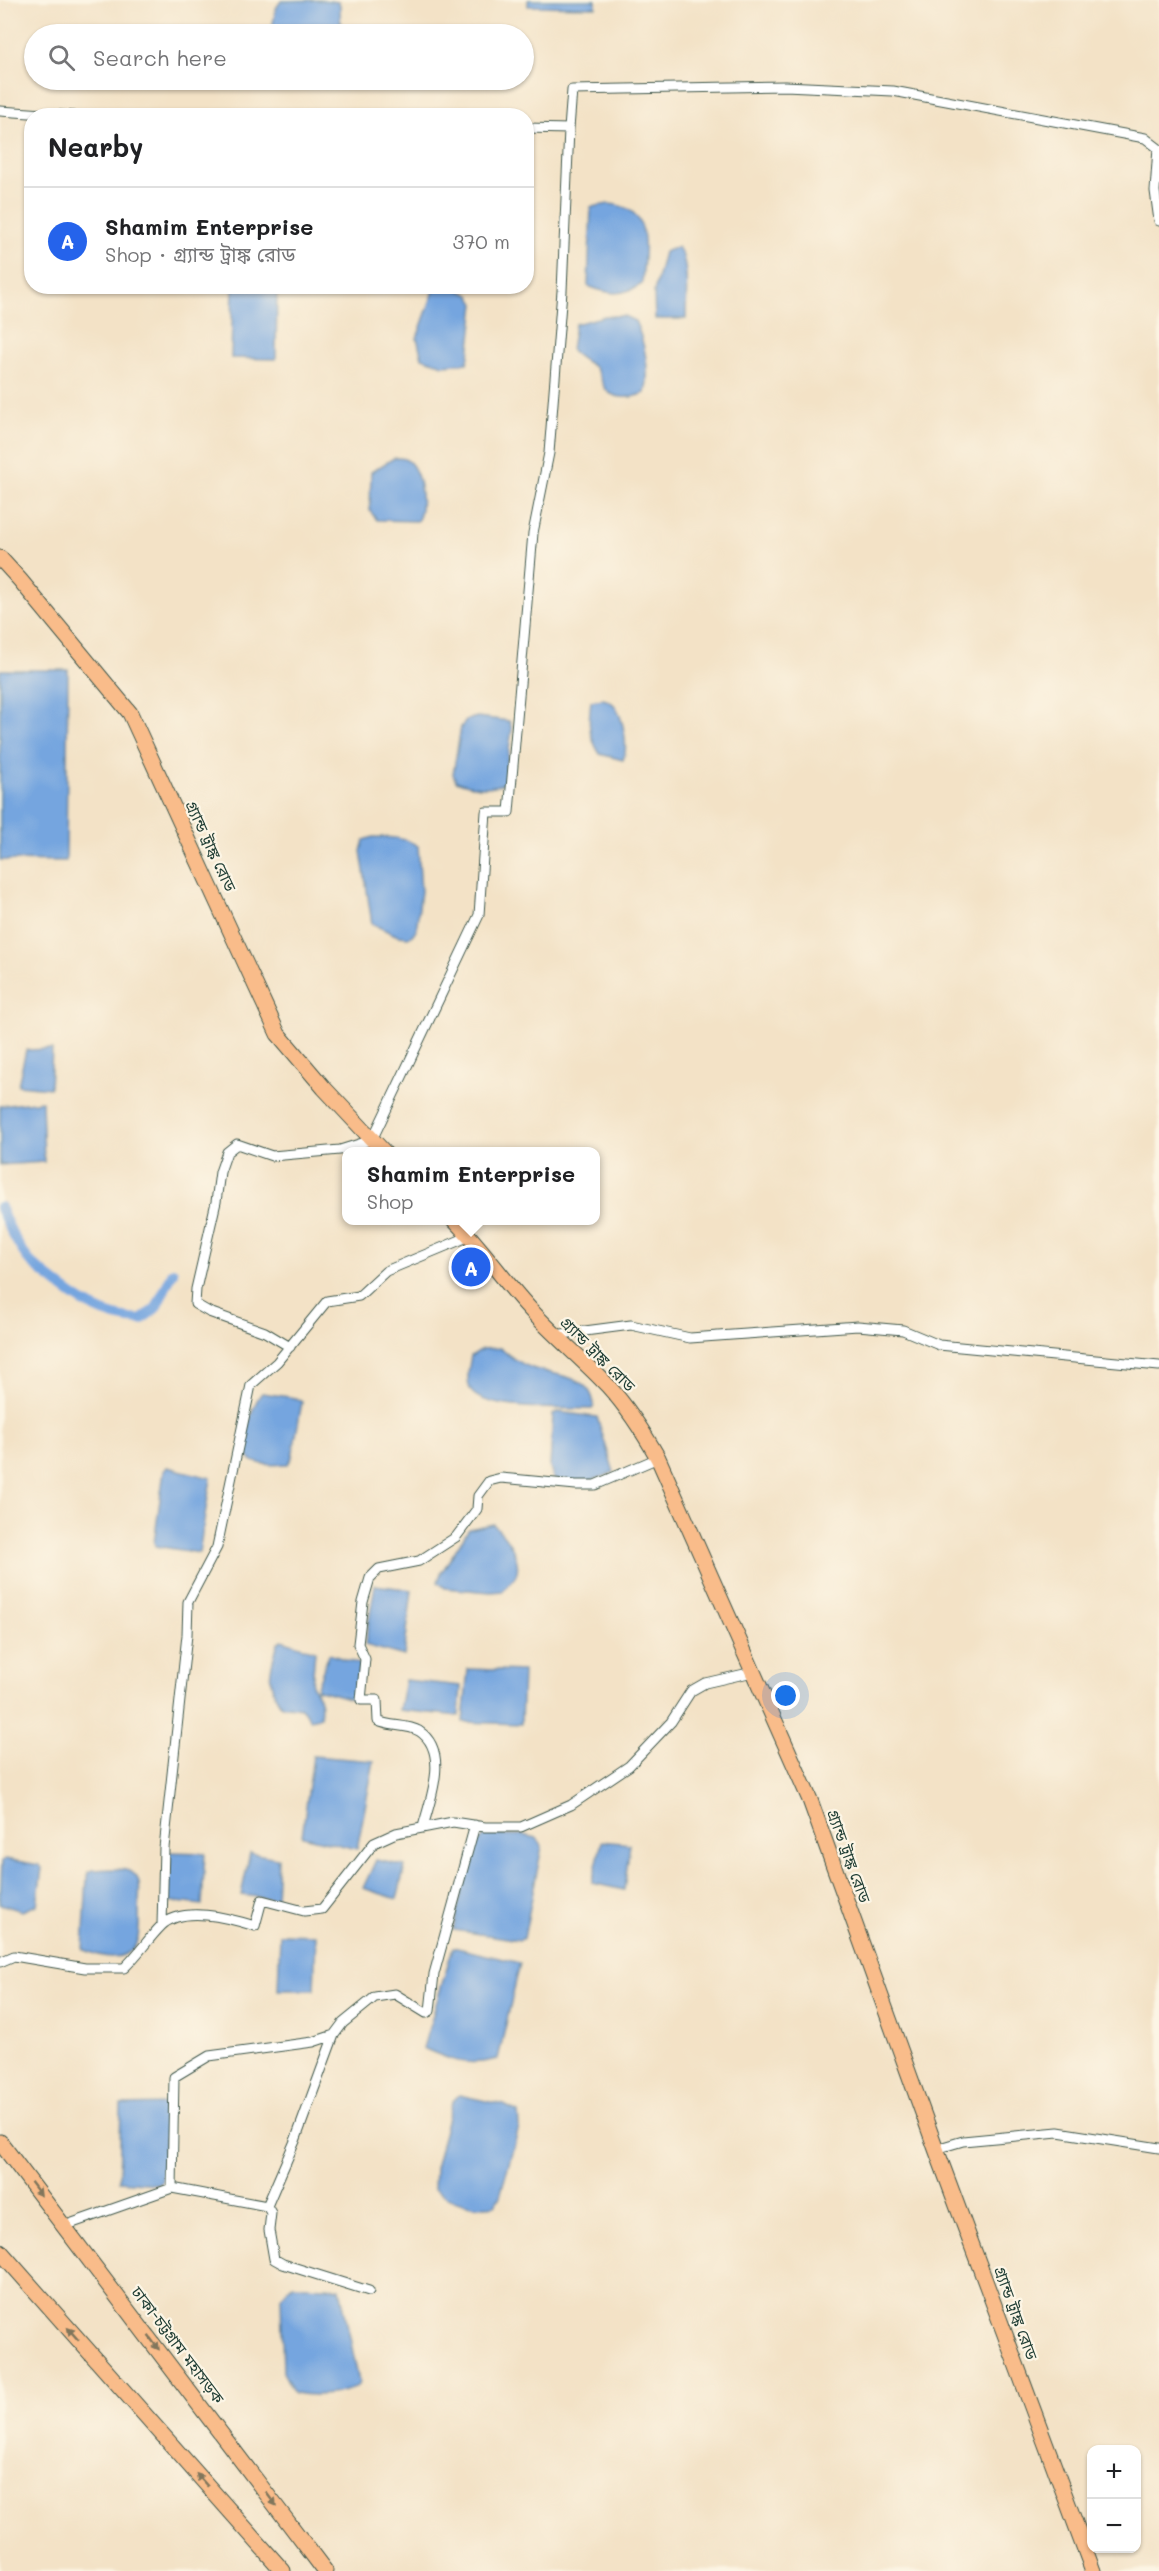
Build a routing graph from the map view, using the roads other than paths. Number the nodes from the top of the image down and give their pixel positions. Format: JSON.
{"nodes":[{"id":1,"x":0,"y":111,"type":"edge"},
{"id":2,"x":24,"y":113,"type":"edge"},
{"id":3,"x":534,"y":128,"type":"edge"},
{"id":4,"x":569,"y":129,"type":"junction"},
{"id":5,"x":1159,"y":221,"type":"edge"},
{"id":6,"x":0,"y":558,"type":"edge"},
{"id":7,"x":372,"y":1140,"type":"junction"},
{"id":8,"x":350,"y":1147,"type":"edge"},
{"id":9,"x":379,"y":1147,"type":"edge"},
{"id":10,"x":342,"y":1149,"type":"edge"},
{"id":11,"x":458,"y":1225,"type":"edge"},
{"id":12,"x":470,"y":1236,"type":"junction"},
{"id":13,"x":554,"y":1335,"type":"junction"},
{"id":14,"x":290,"y":1347,"type":"junction"},
{"id":15,"x":1159,"y":1366,"type":"edge"},
{"id":16,"x":658,"y":1458,"type":"junction"},
{"id":17,"x":753,"y":1672,"type":"junction"},
{"id":18,"x":475,"y":1825,"type":"junction"},
{"id":19,"x":423,"y":1827,"type":"junction"},
{"id":20,"x":162,"y":1925,"type":"junction"},
{"id":21,"x":0,"y":1962,"type":"edge"},
{"id":22,"x":334,"y":2035,"type":"junction"},
{"id":23,"x":0,"y":2142,"type":"edge"},
{"id":24,"x":1159,"y":2148,"type":"edge"},
{"id":25,"x":936,"y":2149,"type":"junction"},
{"id":26,"x":172,"y":2188,"type":"junction"},
{"id":27,"x":267,"y":2206,"type":"junction"},
{"id":28,"x":64,"y":2226,"type":"junction"},
{"id":29,"x":0,"y":2251,"type":"edge"},
{"id":30,"x":369,"y":2291,"type":"dead end"},
{"id":31,"x":283,"y":2571,"type":"edge"},
{"id":32,"x":325,"y":2571,"type":"edge"},
{"id":33,"x":1093,"y":2571,"type":"edge"}],
"edges":[{"from":1,"to":2,"type":"street"},
{"from":3,"to":4,"type":"street"},
{"from":4,"to":5,"type":"street"},
{"from":4,"to":7,"type":"street"},
{"from":6,"to":7,"type":"highway","name":"গ্র্যান্ড ট্রাঙ্ক রোড"},
{"from":7,"to":8,"type":"street"},
{"from":7,"to":9,"type":"highway","name":"গ্র্যান্ড ট্রাঙ্ক রোড"},
{"from":10,"to":14,"type":"street"},
{"from":11,"to":12,"type":"highway","name":"গ্র্যান্ড ট্রাঙ্ক রোড"},
{"from":12,"to":13,"type":"highway","name":"গ্র্যান্ড ট্রাঙ্ক রোড"},
{"from":12,"to":14,"type":"street"},
{"from":13,"to":15,"type":"street"},
{"from":13,"to":16,"type":"highway","name":"গ্র্যান্ড ট্রাঙ্ক রোড"},
{"from":14,"to":20,"type":"street"},
{"from":16,"to":17,"type":"highway","name":"গ্র্যান্ড ট্রাঙ্ক রোড"},
{"from":16,"to":19,"type":"street"},
{"from":17,"to":18,"type":"street"},
{"from":17,"to":25,"type":"highway","name":"গ্র্যান্ড ট্রাঙ্ক রোড"},
{"from":18,"to":19,"type":"street"},
{"from":18,"to":22,"type":"street"},
{"from":19,"to":20,"type":"street"},
{"from":20,"to":21,"type":"street"},
{"from":22,"to":26,"type":"street"},
{"from":22,"to":27,"type":"street"},
{"from":23,"to":28,"type":"highway","name":"ঢাকা-চট্টগ্রাম মহাসড়ক","one_way":true},
{"from":24,"to":25,"type":"street"},
{"from":25,"to":33,"type":"highway","name":"গ্র্যান্ড ট্রাঙ্ক রোড"},
{"from":26,"to":27,"type":"street"},
{"from":26,"to":28,"type":"street"},
{"from":27,"to":30,"type":"street"},
{"from":28,"to":32,"type":"highway","name":"ঢাকা-চট্টগ্রাম মহাসড়ক","one_way":true},
{"from":31,"to":29,"type":"highway","one_way":true}]}
